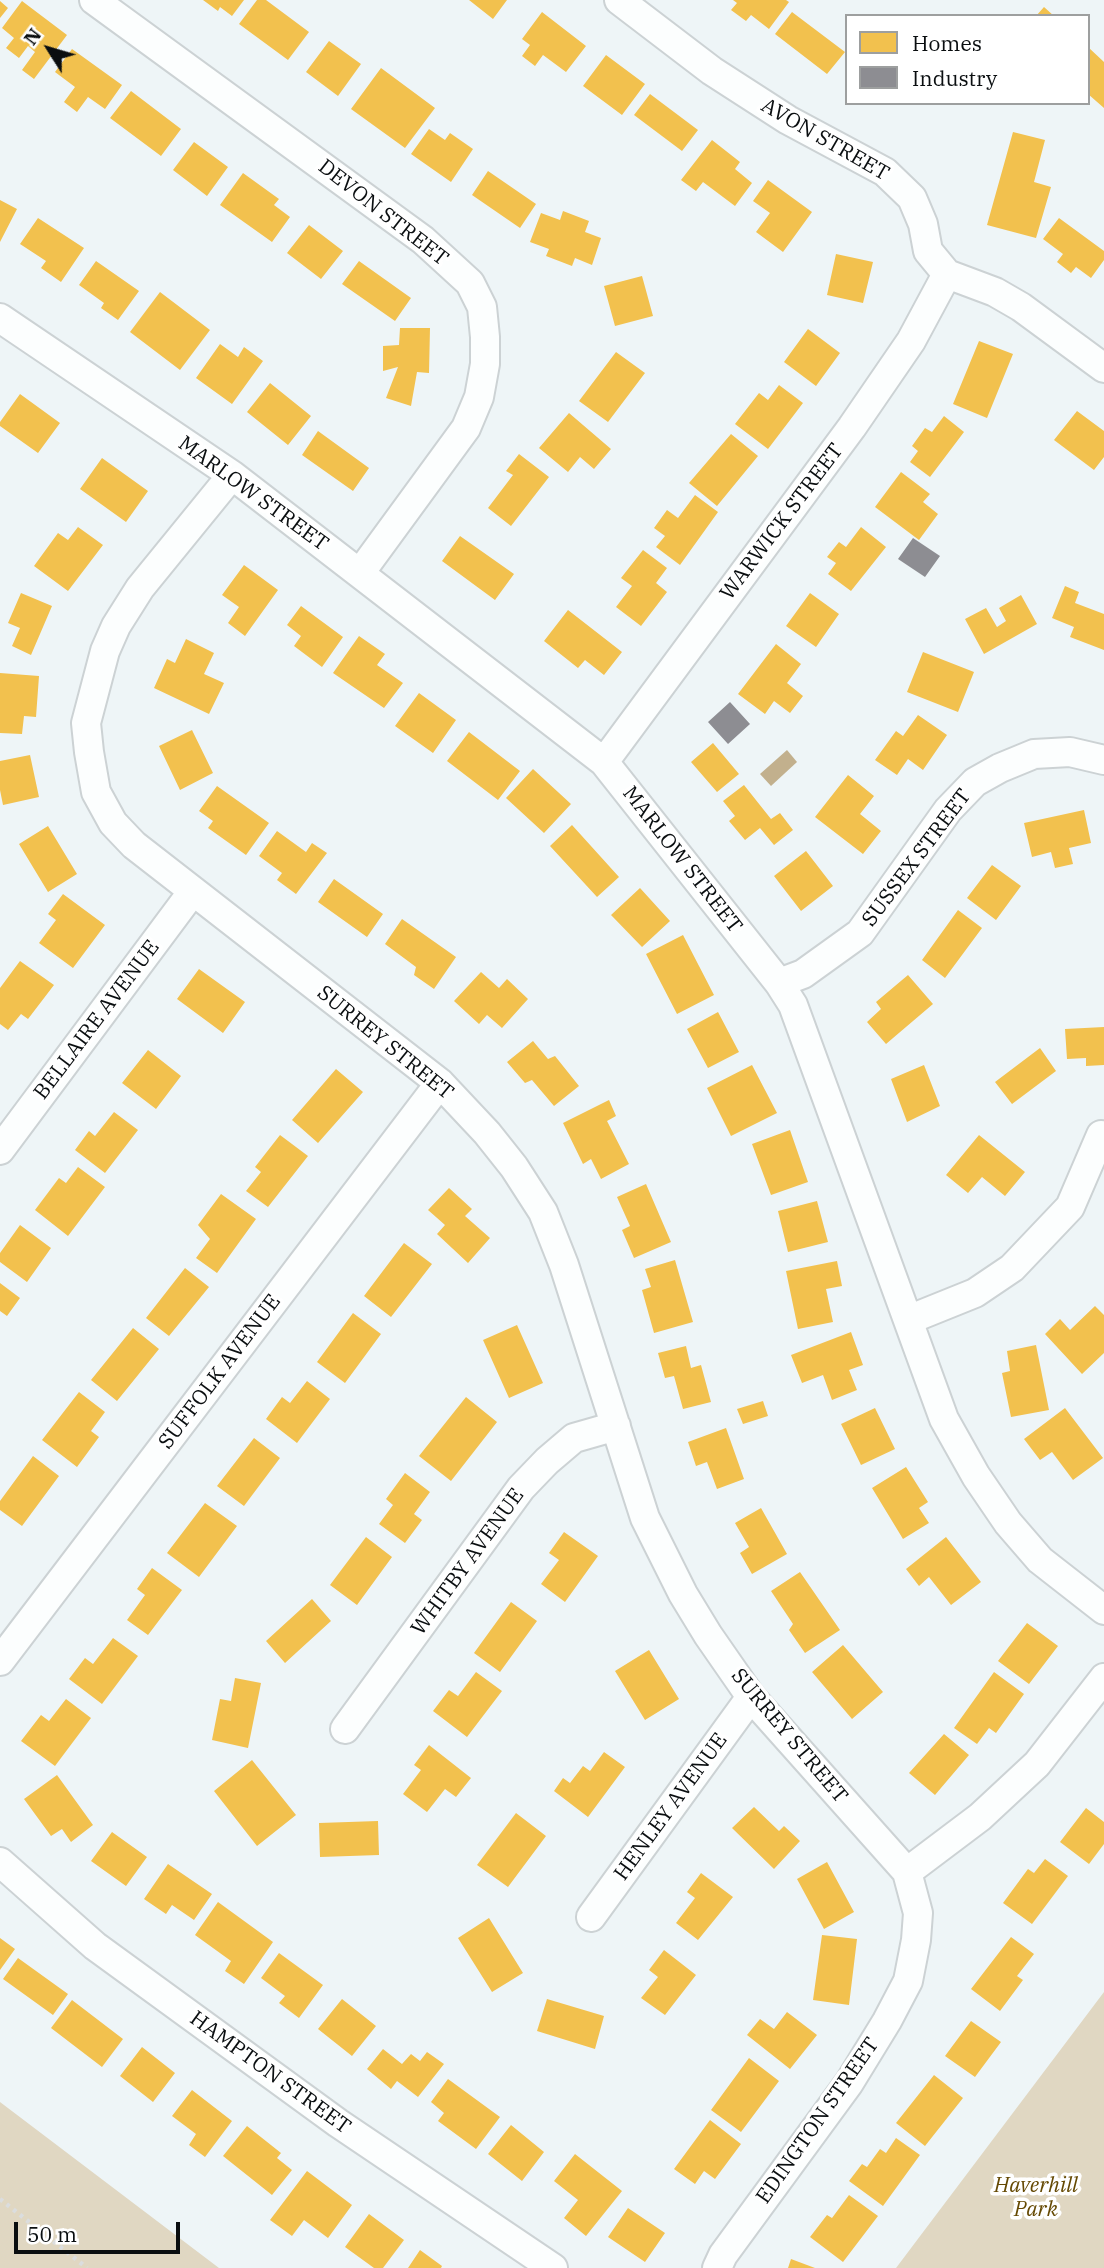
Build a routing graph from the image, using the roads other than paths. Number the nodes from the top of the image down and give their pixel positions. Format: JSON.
{"nodes":[{"id":1,"x":94,"y":0,"type":"edge"},
{"id":2,"x":619,"y":0,"type":"edge"},
{"id":3,"x":947,"y":274,"type":"junction"},
{"id":4,"x":0,"y":318,"type":"edge"},
{"id":5,"x":1104,"y":369,"type":"edge"},
{"id":6,"x":232,"y":475,"type":"junction"},
{"id":7,"x":360,"y":573,"type":"junction"},
{"id":8,"x":1104,"y":760,"type":"edge"},
{"id":9,"x":604,"y":762,"type":"junction"},
{"id":10,"x":193,"y":891,"type":"junction"},
{"id":11,"x":779,"y":983,"type":"junction"},
{"id":12,"x":440,"y":1083,"type":"junction"},
{"id":13,"x":1101,"y":1135,"type":"dead end"},
{"id":14,"x":0,"y":1150,"type":"edge"},
{"id":15,"x":908,"y":1320,"type":"junction"},
{"id":16,"x":616,"y":1426,"type":"junction"},
{"id":17,"x":1104,"y":1611,"type":"edge"},
{"id":18,"x":0,"y":1661,"type":"edge"},
{"id":19,"x":1104,"y":1678,"type":"edge"},
{"id":20,"x":751,"y":1697,"type":"junction"},
{"id":21,"x":345,"y":1729,"type":"dead end"},
{"id":22,"x":0,"y":1862,"type":"edge"},
{"id":23,"x":907,"y":1872,"type":"junction"},
{"id":24,"x":591,"y":1917,"type":"dead end"},
{"id":25,"x":553,"y":2268,"type":"edge"},
{"id":26,"x":717,"y":2268,"type":"edge"}],
"edges":[{"from":1,"to":7,"type":"street","name":"DEVON STREET"},
{"from":2,"to":3,"type":"street","name":"AVON STREET"},
{"from":3,"to":5,"type":"street"},
{"from":3,"to":9,"type":"street","name":"WARWICK STREET"},
{"from":4,"to":6,"type":"street","name":"MARLOW STREET"},
{"from":6,"to":7,"type":"street","name":"MARLOW STREET"},
{"from":6,"to":10,"type":"street","name":"SURREY STREET"},
{"from":7,"to":9,"type":"street","name":"MARLOW STREET"},
{"from":8,"to":11,"type":"street","name":"SUSSEX STREET"},
{"from":9,"to":11,"type":"street","name":"MARLOW STREET"},
{"from":10,"to":12,"type":"street","name":"SURREY STREET"},
{"from":10,"to":14,"type":"street","name":"BELLAIRE AVENUE"},
{"from":11,"to":15,"type":"street","name":"MARLOW STREET"},
{"from":12,"to":16,"type":"street","name":"SURREY STREET"},
{"from":12,"to":18,"type":"street","name":"SUFFOLK AVENUE"},
{"from":13,"to":15,"type":"street"},
{"from":15,"to":17,"type":"street","name":"MARLOW STREET"},
{"from":16,"to":20,"type":"street","name":"SURREY STREET"},
{"from":16,"to":21,"type":"street","name":"WHITBY AVENUE"},
{"from":19,"to":23,"type":"street"},
{"from":20,"to":23,"type":"street","name":"SURREY STREET"},
{"from":20,"to":24,"type":"street","name":"HENLEY AVENUE"},
{"from":22,"to":25,"type":"street","name":"HAMPTON STREET"},
{"from":23,"to":26,"type":"street","name":"EDINGTON STREET"}]}
